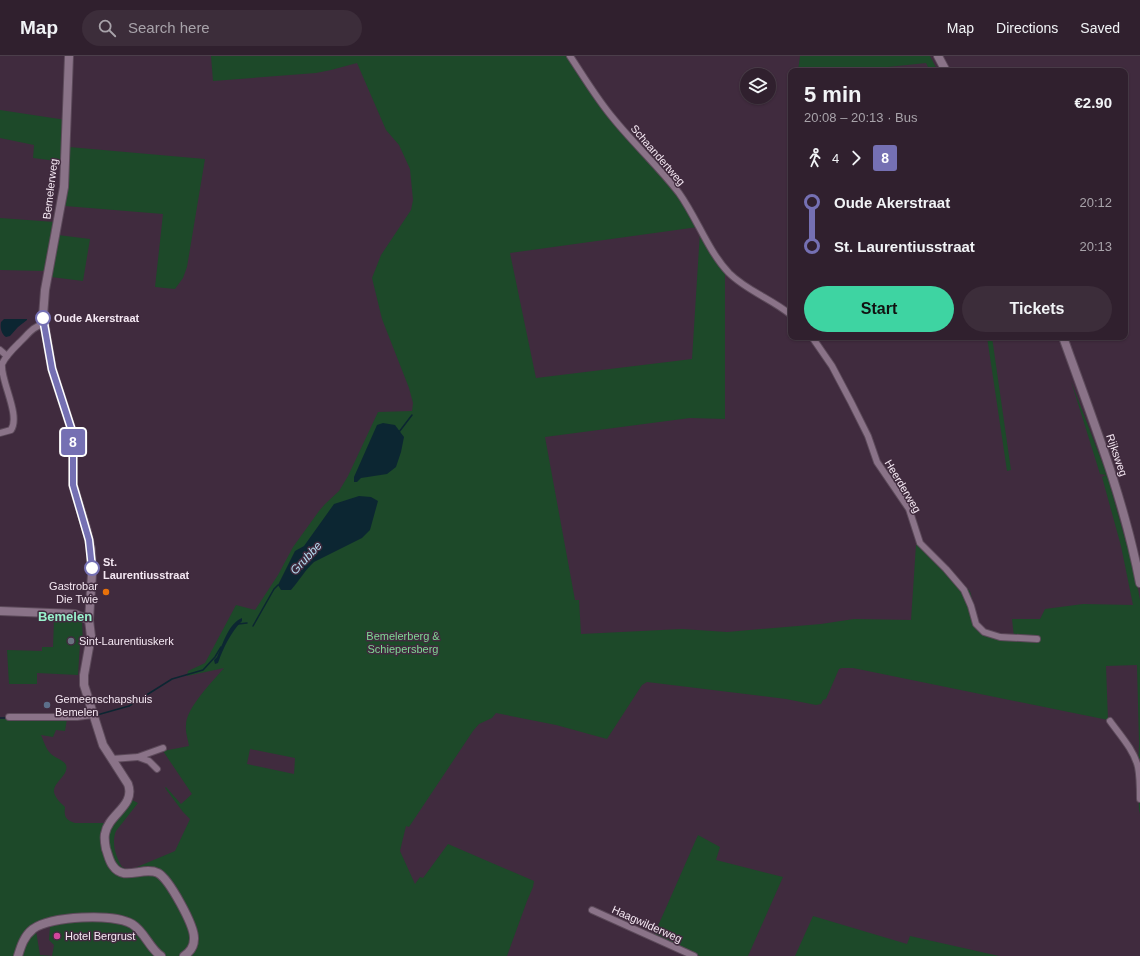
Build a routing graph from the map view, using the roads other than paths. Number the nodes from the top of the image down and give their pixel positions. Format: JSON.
{"nodes":[{"id":1,"x":69,"y":56,"type":"edge"},
{"id":2,"x":570,"y":56,"type":"edge"},
{"id":3,"x":938,"y":56,"type":"edge"},
{"id":4,"x":944,"y":68,"type":"edge"},
{"id":5,"x":788,"y":313,"type":"edge"},
{"id":6,"x":44,"y":324,"type":"junction"},
{"id":7,"x":814,"y":340,"type":"edge"},
{"id":8,"x":1064,"y":340,"type":"edge"},
{"id":9,"x":0,"y":350,"type":"edge"},
{"id":10,"x":7,"y":356,"type":"junction"},
{"id":11,"x":0,"y":433,"type":"edge"},
{"id":12,"x":1140,"y":583,"type":"edge"},
{"id":13,"x":89,"y":606,"type":"junction"},
{"id":14,"x":0,"y":611,"type":"edge"},
{"id":15,"x":75,"y":614,"type":"junction"},
{"id":16,"x":89,"y":620,"type":"junction"},
{"id":17,"x":1037,"y":640,"type":"dead end"},
{"id":18,"x":92,"y":714,"type":"junction"},
{"id":19,"x":10,"y":717,"type":"dead end"},
{"id":20,"x":1110,"y":721,"type":"dead end"},
{"id":21,"x":163,"y":748,"type":"dead end"},
{"id":22,"x":138,"y":757,"type":"junction"},
{"id":23,"x":112,"y":759,"type":"junction"},
{"id":24,"x":157,"y":769,"type":"dead end"},
{"id":25,"x":1140,"y":799,"type":"edge"},
{"id":26,"x":592,"y":910,"type":"dead end"},
{"id":27,"x":18,"y":956,"type":"edge"},
{"id":28,"x":161,"y":956,"type":"edge"},
{"id":29,"x":184,"y":956,"type":"edge"},
{"id":30,"x":694,"y":956,"type":"edge"}],
"edges":[{"from":1,"to":6,"type":"street","name":"Bemelerweg"},
{"from":2,"to":5,"type":"street","name":"Schaandertweg"},
{"from":3,"to":4,"type":"street"},
{"from":6,"to":10,"type":"street"},
{"from":6,"to":13,"type":"street"},
{"from":7,"to":17,"type":"street","name":"Heerderweg"},
{"from":8,"to":12,"type":"street","name":"Rijksweg"},
{"from":9,"to":10,"type":"street"},
{"from":10,"to":11,"type":"street"},
{"from":13,"to":15,"type":"street"},
{"from":13,"to":16,"type":"street"},
{"from":14,"to":15,"type":"street"},
{"from":15,"to":16,"type":"street"},
{"from":16,"to":18,"type":"street"},
{"from":18,"to":19,"type":"street"},
{"from":18,"to":23,"type":"street"},
{"from":20,"to":25,"type":"street"},
{"from":21,"to":22,"type":"street"},
{"from":22,"to":23,"type":"street"},
{"from":22,"to":24,"type":"street"},
{"from":23,"to":29,"type":"street"},
{"from":26,"to":30,"type":"street","name":"Haagwilderweg"},
{"from":27,"to":28,"type":"street"}]}
